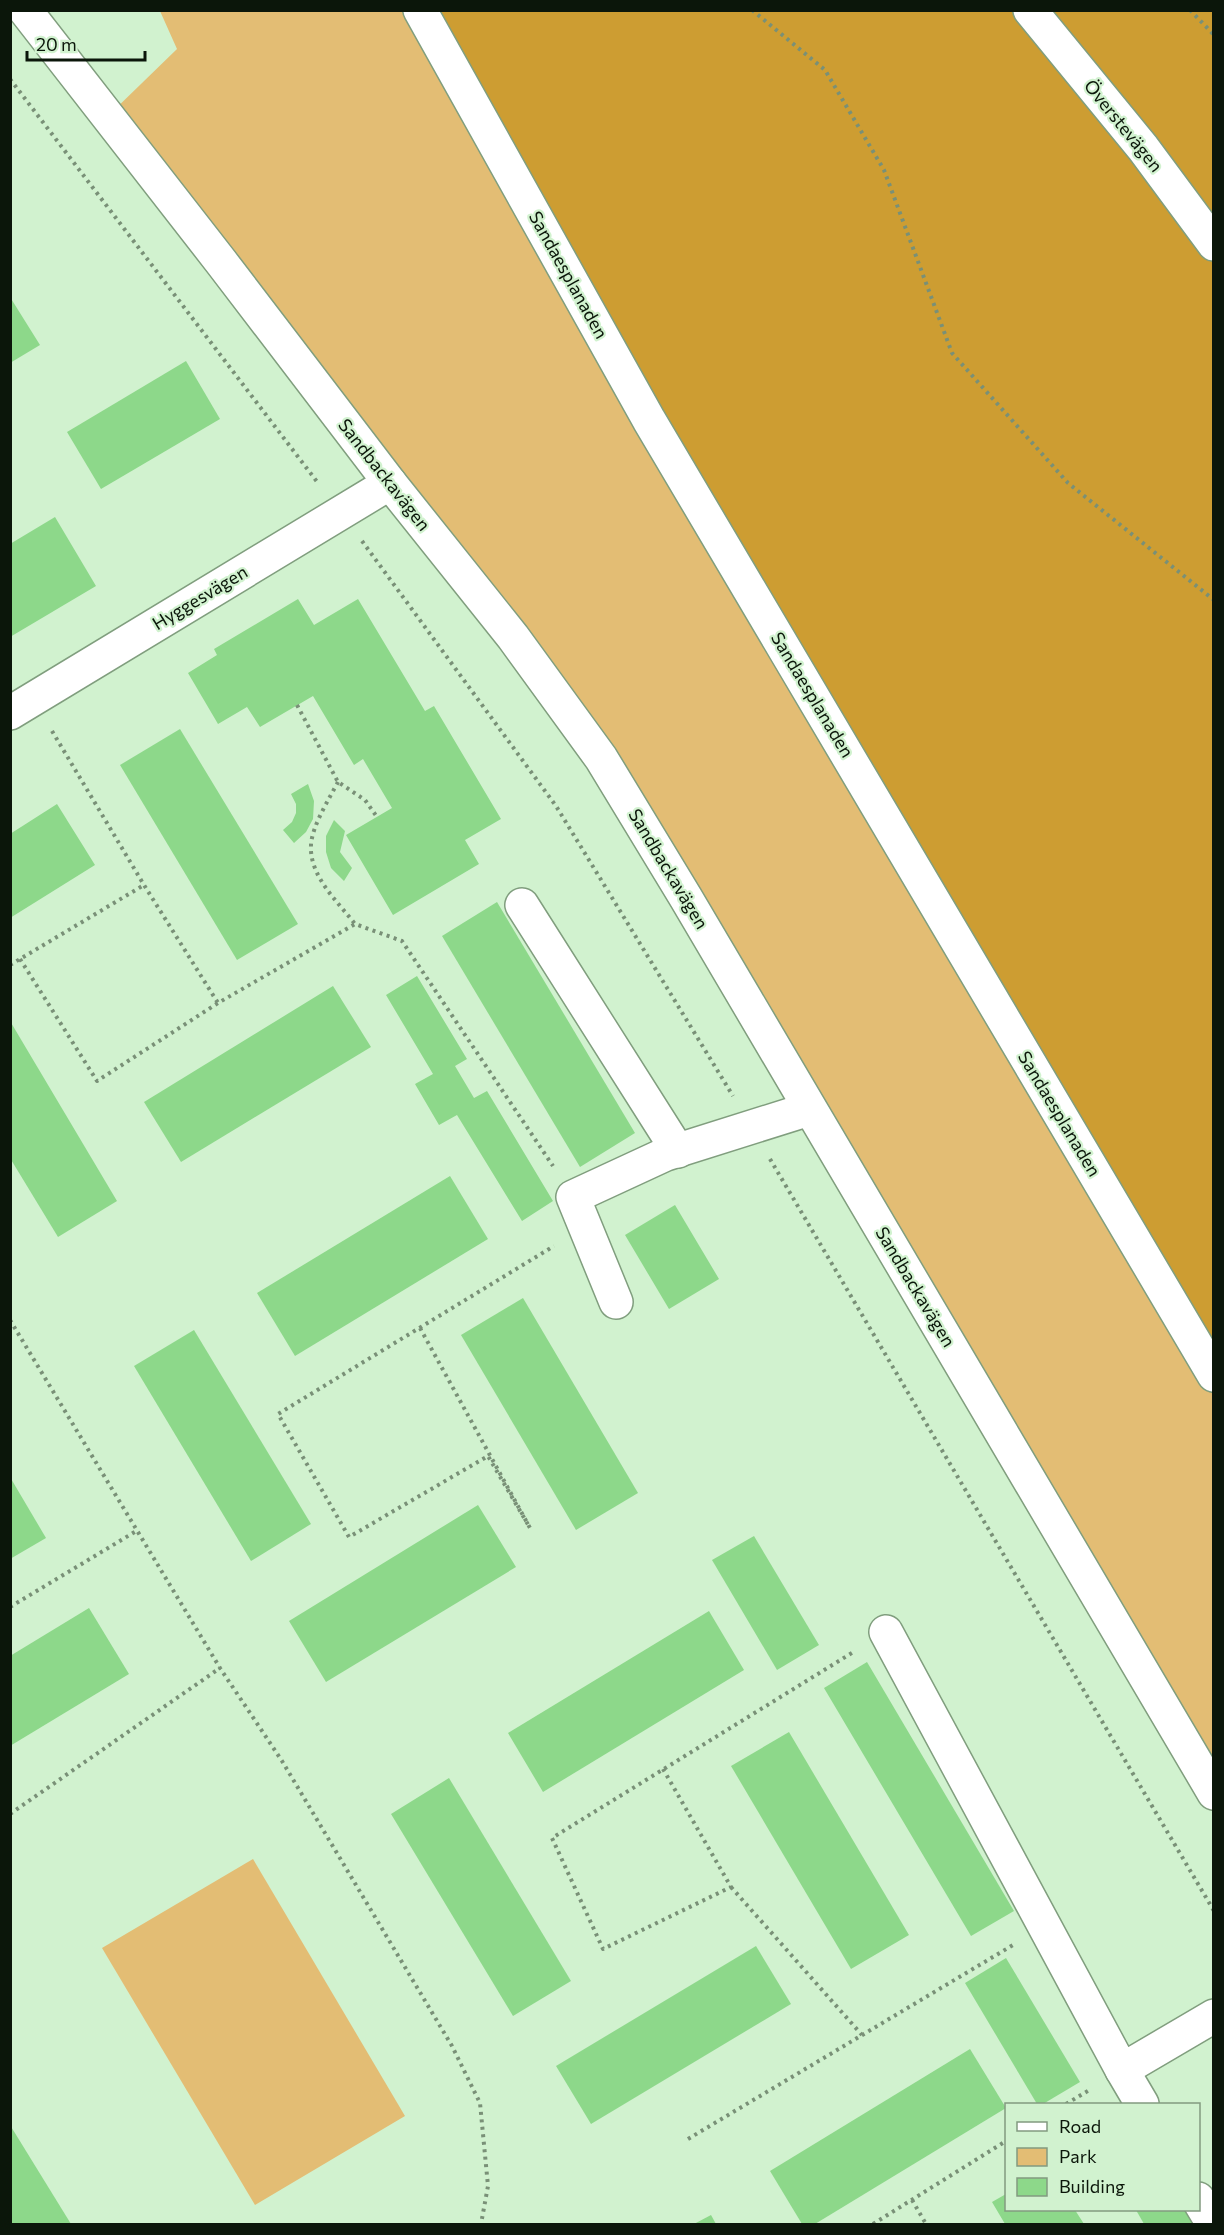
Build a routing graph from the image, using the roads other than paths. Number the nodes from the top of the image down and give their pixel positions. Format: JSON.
{"nodes":[{"id":1,"x":25,"y":10,"type":"edge"},
{"id":2,"x":420,"y":10,"type":"edge"},
{"id":3,"x":1029,"y":10,"type":"edge"},
{"id":4,"x":1214,"y":244,"type":"edge"},
{"id":5,"x":390,"y":483,"type":"junction"},
{"id":6,"x":22,"y":706,"type":"edge"},
{"id":7,"x":522,"y":905,"type":"dead end"},
{"id":8,"x":809,"y":1109,"type":"junction"},
{"id":9,"x":678,"y":1151,"type":"junction"},
{"id":10,"x":616,"y":1302,"type":"dead end"},
{"id":11,"x":1214,"y":1375,"type":"edge"},
{"id":12,"x":886,"y":1632,"type":"road end"},
{"id":13,"x":1214,"y":1793,"type":"edge"},
{"id":14,"x":1214,"y":2016,"type":"edge"},
{"id":15,"x":1122,"y":2070,"type":"junction"},
{"id":16,"x":1141,"y":2103,"type":"edge"},
{"id":17,"x":1200,"y":2202,"type":"edge"},
{"id":18,"x":1213,"y":2224,"type":"edge"}],
"edges":[{"from":1,"to":5,"type":"street","name":"Sandbackavägen"},
{"from":2,"to":11,"type":"street","name":"Sandaesplanaden"},
{"from":3,"to":4,"type":"street","name":"Överstevägen"},
{"from":5,"to":6,"type":"street","name":"Hyggesvägen"},
{"from":5,"to":8,"type":"street","name":"Sandbackavägen"},
{"from":7,"to":9,"type":"street"},
{"from":8,"to":9,"type":"street"},
{"from":8,"to":13,"type":"street","name":"Sandbackavägen"},
{"from":9,"to":10,"type":"street"},
{"from":12,"to":15,"type":"street"},
{"from":14,"to":15,"type":"street"},
{"from":15,"to":16,"type":"street"},
{"from":17,"to":18,"type":"street"}]}
